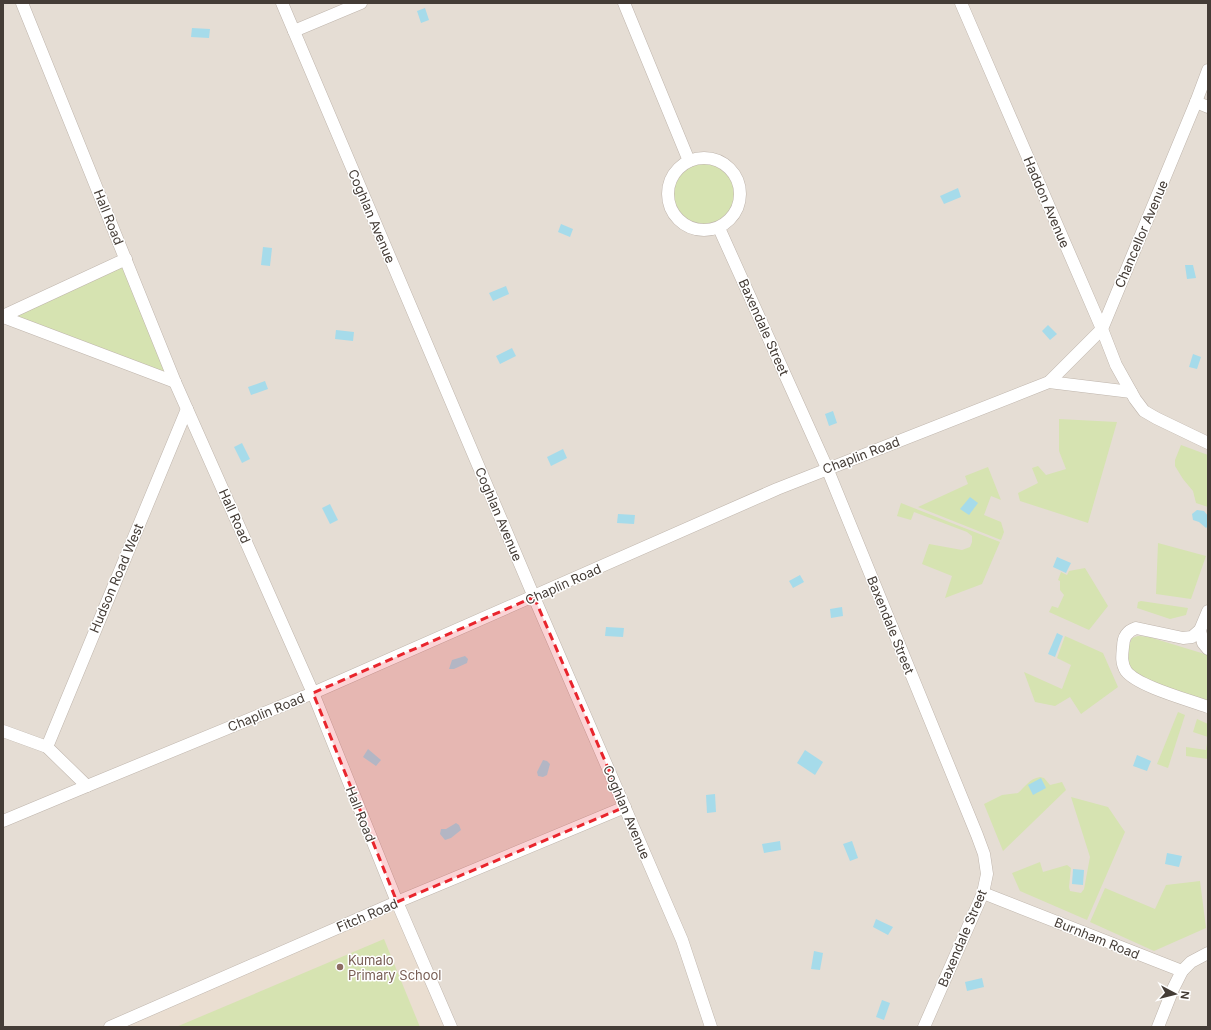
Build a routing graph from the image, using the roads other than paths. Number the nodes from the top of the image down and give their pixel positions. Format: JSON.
{"nodes":[{"id":1,"x":22,"y":3,"type":"edge"},
{"id":2,"x":282,"y":3,"type":"edge"},
{"id":3,"x":361,"y":3,"type":"edge"},
{"id":4,"x":624,"y":3,"type":"edge"},
{"id":5,"x":961,"y":3,"type":"edge"},
{"id":6,"x":294,"y":31,"type":"junction"},
{"id":7,"x":1208,"y":70,"type":"edge"},
{"id":8,"x":1196,"y":102,"type":"junction"},
{"id":9,"x":1208,"y":106,"type":"edge"},
{"id":10,"x":689,"y":161,"type":"junction"},
{"id":11,"x":719,"y":228,"type":"junction"},
{"id":12,"x":126,"y":259,"type":"junction"},
{"id":13,"x":3,"y":317,"type":"edge"},
{"id":14,"x":1102,"y":329,"type":"junction"},
{"id":15,"x":175,"y":382,"type":"junction"},
{"id":16,"x":1048,"y":382,"type":"junction"},
{"id":17,"x":1133,"y":395,"type":"junction"},
{"id":18,"x":187,"y":409,"type":"junction"},
{"id":19,"x":1208,"y":443,"type":"edge"},
{"id":20,"x":827,"y":468,"type":"junction"},
{"id":21,"x":534,"y":597,"type":"junction"},
{"id":22,"x":1208,"y":611,"type":"edge"},
{"id":23,"x":1200,"y":630,"type":"junction"},
{"id":24,"x":1208,"y":649,"type":"edge"},
{"id":25,"x":313,"y":693,"type":"junction"},
{"id":26,"x":1208,"y":707,"type":"edge"},
{"id":27,"x":3,"y":731,"type":"edge"},
{"id":28,"x":47,"y":747,"type":"junction"},
{"id":29,"x":87,"y":786,"type":"junction"},
{"id":30,"x":625,"y":806,"type":"junction"},
{"id":31,"x":3,"y":821,"type":"edge"},
{"id":32,"x":983,"y":893,"type":"junction"},
{"id":33,"x":397,"y":902,"type":"junction"},
{"id":34,"x":1208,"y":953,"type":"edge"},
{"id":35,"x":1182,"y":971,"type":"junction"},
{"id":36,"x":110,"y":1027,"type":"edge"},
{"id":37,"x":451,"y":1027,"type":"edge"},
{"id":38,"x":711,"y":1027,"type":"edge"},
{"id":39,"x":924,"y":1027,"type":"edge"},
{"id":40,"x":1158,"y":1027,"type":"edge"}],
"edges":[{"from":1,"to":12,"type":"street","name":"Hall Road"},
{"from":2,"to":6,"type":"street","name":"Coghlan Avenue"},
{"from":3,"to":6,"type":"street"},
{"from":4,"to":10,"type":"street"},
{"from":5,"to":14,"type":"street","name":"Haddon Avenue"},
{"from":6,"to":21,"type":"street","name":"Coghlan Avenue"},
{"from":7,"to":8,"type":"street","name":"Chancellor Avenue"},
{"from":8,"to":9,"type":"street"},
{"from":8,"to":14,"type":"street","name":"Chancellor Avenue"},
{"from":10,"to":11,"type":"street"},
{"from":10,"to":11,"type":"street"},
{"from":11,"to":20,"type":"street","name":"Baxendale Street"},
{"from":12,"to":13,"type":"street"},
{"from":12,"to":15,"type":"street","name":"Hall Road"},
{"from":13,"to":15,"type":"street"},
{"from":14,"to":16,"type":"street","name":"Chancellor Avenue"},
{"from":14,"to":17,"type":"street","name":"Haddon Avenue"},
{"from":15,"to":18,"type":"street","name":"Hall Road"},
{"from":16,"to":17,"type":"street","name":"Chaplin Road"},
{"from":16,"to":20,"type":"street","name":"Chaplin Road"},
{"from":17,"to":19,"type":"street","name":"Haddon Avenue"},
{"from":18,"to":25,"type":"street","name":"Hall Road"},
{"from":18,"to":28,"type":"street","name":"Hudson Road West"},
{"from":20,"to":21,"type":"street","name":"Chaplin Road"},
{"from":20,"to":32,"type":"street","name":"Baxendale Street"},
{"from":21,"to":25,"type":"street","name":"Chaplin Road"},
{"from":21,"to":30,"type":"street","name":"Coghlan Avenue"},
{"from":22,"to":23,"type":"street"},
{"from":23,"to":24,"type":"street"},
{"from":23,"to":26,"type":"street"},
{"from":25,"to":29,"type":"street","name":"Chaplin Road"},
{"from":25,"to":33,"type":"street","name":"Hall Road"},
{"from":27,"to":28,"type":"street"},
{"from":28,"to":29,"type":"street"},
{"from":29,"to":31,"type":"street","name":"Chaplin Road"},
{"from":30,"to":33,"type":"street","name":"Fitch Road"},
{"from":30,"to":38,"type":"street","name":"Coghlan Avenue"},
{"from":32,"to":35,"type":"street","name":"Burnham Road"},
{"from":32,"to":39,"type":"street","name":"Baxendale Street"},
{"from":33,"to":36,"type":"street","name":"Fitch Road"},
{"from":33,"to":37,"type":"street","name":"Hall Road"},
{"from":34,"to":35,"type":"street"},
{"from":35,"to":40,"type":"street"}]}
